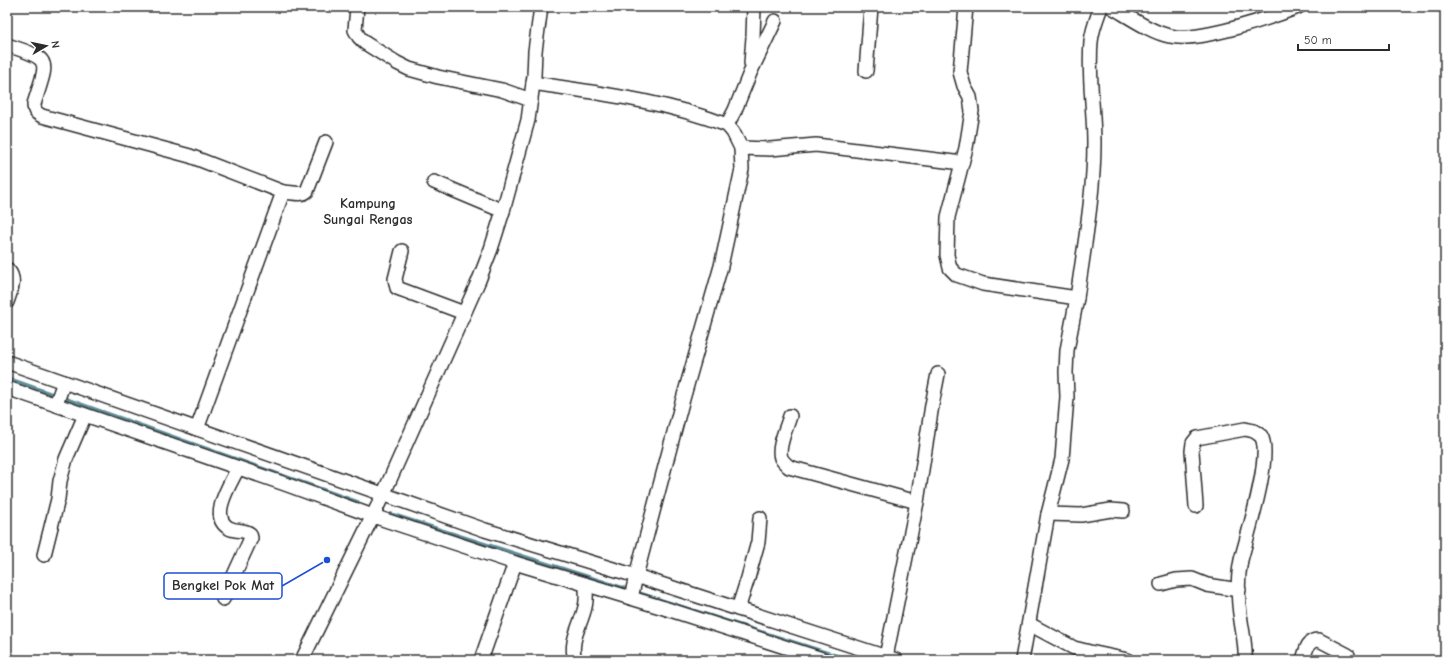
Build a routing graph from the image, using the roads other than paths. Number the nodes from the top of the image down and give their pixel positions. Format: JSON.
{"nodes":[{"id":1,"x":357,"y":7,"type":"edge"},
{"id":2,"x":541,"y":7,"type":"edge"},
{"id":3,"x":550,"y":7,"type":"edge"},
{"id":4,"x":754,"y":7,"type":"edge"},
{"id":5,"x":871,"y":7,"type":"edge"},
{"id":6,"x":966,"y":7,"type":"edge"},
{"id":7,"x":1101,"y":7,"type":"edge"},
{"id":8,"x":1112,"y":7,"type":"edge"},
{"id":9,"x":1298,"y":7,"type":"edge"},
{"id":10,"x":775,"y":21,"type":"dead end"},
{"id":11,"x":7,"y":45,"type":"edge"},
{"id":12,"x":866,"y":71,"type":"dead end"},
{"id":13,"x":750,"y":73,"type":"junction"},
{"id":14,"x":534,"y":80,"type":"junction"},
{"id":15,"x":531,"y":100,"type":"junction"},
{"id":16,"x":727,"y":125,"type":"junction"},
{"id":17,"x":326,"y":142,"type":"dead end"},
{"id":18,"x":741,"y":148,"type":"junction"},
{"id":19,"x":962,"y":163,"type":"junction"},
{"id":20,"x":434,"y":182,"type":"dead end"},
{"id":21,"x":283,"y":192,"type":"junction"},
{"id":22,"x":504,"y":211,"type":"junction"},
{"id":23,"x":402,"y":251,"type":"dead end"},
{"id":24,"x":7,"y":269,"type":"edge"},
{"id":25,"x":1077,"y":298,"type":"junction"},
{"id":26,"x":7,"y":302,"type":"edge"},
{"id":27,"x":464,"y":313,"type":"junction"},
{"id":28,"x":7,"y":362,"type":"edge"},
{"id":29,"x":938,"y":374,"type":"dead end"},
{"id":30,"x":63,"y":384,"type":"junction"},
{"id":31,"x":7,"y":388,"type":"edge"},
{"id":32,"x":56,"y":403,"type":"junction"},
{"id":33,"x":85,"y":415,"type":"junction"},
{"id":34,"x":790,"y":416,"type":"dead end"},
{"id":35,"x":197,"y":429,"type":"junction"},
{"id":36,"x":238,"y":468,"type":"junction"},
{"id":37,"x":383,"y":495,"type":"junction"},
{"id":38,"x":917,"y":502,"type":"junction"},
{"id":39,"x":1196,"y":506,"type":"dead end"},
{"id":40,"x":1123,"y":511,"type":"dead end"},
{"id":41,"x":1048,"y":514,"type":"junction"},
{"id":42,"x":373,"y":516,"type":"junction"},
{"id":43,"x":760,"y":518,"type":"dead end"},
{"id":44,"x":44,"y":555,"type":"dead end"},
{"id":45,"x":515,"y":563,"type":"junction"},
{"id":46,"x":586,"y":584,"type":"junction"},
{"id":47,"x":1161,"y":584,"type":"dead end"},
{"id":48,"x":633,"y":588,"type":"junction"},
{"id":49,"x":1239,"y":590,"type":"junction"},
{"id":50,"x":223,"y":599,"type":"dead end"},
{"id":51,"x":738,"y":609,"type":"junction"},
{"id":52,"x":1029,"y":624,"type":"junction"},
{"id":53,"x":1348,"y":655,"type":"dead end"},
{"id":54,"x":891,"y":659,"type":"edge"},
{"id":55,"x":1121,"y":659,"type":"edge"},
{"id":56,"x":302,"y":660,"type":"edge"},
{"id":57,"x":481,"y":660,"type":"edge"},
{"id":58,"x":575,"y":660,"type":"edge"},
{"id":59,"x":825,"y":660,"type":"edge"},
{"id":60,"x":1022,"y":660,"type":"edge"},
{"id":61,"x":1245,"y":660,"type":"edge"},
{"id":62,"x":1304,"y":660,"type":"edge"}],
"edges":[{"from":1,"to":15,"type":"street"},
{"from":2,"to":14,"type":"street"},
{"from":3,"to":14,"type":"street"},
{"from":4,"to":13,"type":"street"},
{"from":5,"to":12,"type":"street"},
{"from":6,"to":19,"type":"street"},
{"from":7,"to":25,"type":"street"},
{"from":8,"to":9,"type":"street"},
{"from":10,"to":13,"type":"street"},
{"from":11,"to":21,"type":"street"},
{"from":13,"to":16,"type":"street"},
{"from":14,"to":15,"type":"street"},
{"from":14,"to":16,"type":"street"},
{"from":15,"to":22,"type":"street"},
{"from":16,"to":18,"type":"street"},
{"from":17,"to":21,"type":"street"},
{"from":18,"to":19,"type":"street"},
{"from":18,"to":48,"type":"street"},
{"from":19,"to":25,"type":"street"},
{"from":20,"to":22,"type":"street"},
{"from":21,"to":35,"type":"street"},
{"from":22,"to":27,"type":"street"},
{"from":23,"to":27,"type":"street"},
{"from":24,"to":26,"type":"street"},
{"from":25,"to":41,"type":"street"},
{"from":27,"to":37,"type":"street"},
{"from":28,"to":30,"type":"street"},
{"from":29,"to":38,"type":"street"},
{"from":30,"to":32,"type":"street"},
{"from":30,"to":35,"type":"street"},
{"from":31,"to":32,"type":"street"},
{"from":32,"to":33,"type":"street"},
{"from":33,"to":36,"type":"street"},
{"from":33,"to":44,"type":"street"},
{"from":34,"to":38,"type":"street"},
{"from":35,"to":37,"type":"street"},
{"from":36,"to":42,"type":"street"},
{"from":36,"to":50,"type":"street"},
{"from":37,"to":42,"type":"street"},
{"from":37,"to":48,"type":"street"},
{"from":38,"to":54,"type":"street"},
{"from":39,"to":49,"type":"street"},
{"from":40,"to":41,"type":"street"},
{"from":41,"to":52,"type":"street"},
{"from":42,"to":45,"type":"street"},
{"from":42,"to":56,"type":"street"},
{"from":43,"to":51,"type":"street"},
{"from":45,"to":46,"type":"street"},
{"from":45,"to":57,"type":"street"},
{"from":46,"to":48,"type":"street"},
{"from":46,"to":58,"type":"street"},
{"from":47,"to":49,"type":"street"},
{"from":48,"to":51,"type":"street"},
{"from":48,"to":59,"type":"street"},
{"from":49,"to":61,"type":"street"},
{"from":51,"to":54,"type":"street"},
{"from":52,"to":55,"type":"street"},
{"from":52,"to":60,"type":"street"},
{"from":53,"to":62,"type":"street"}]}
